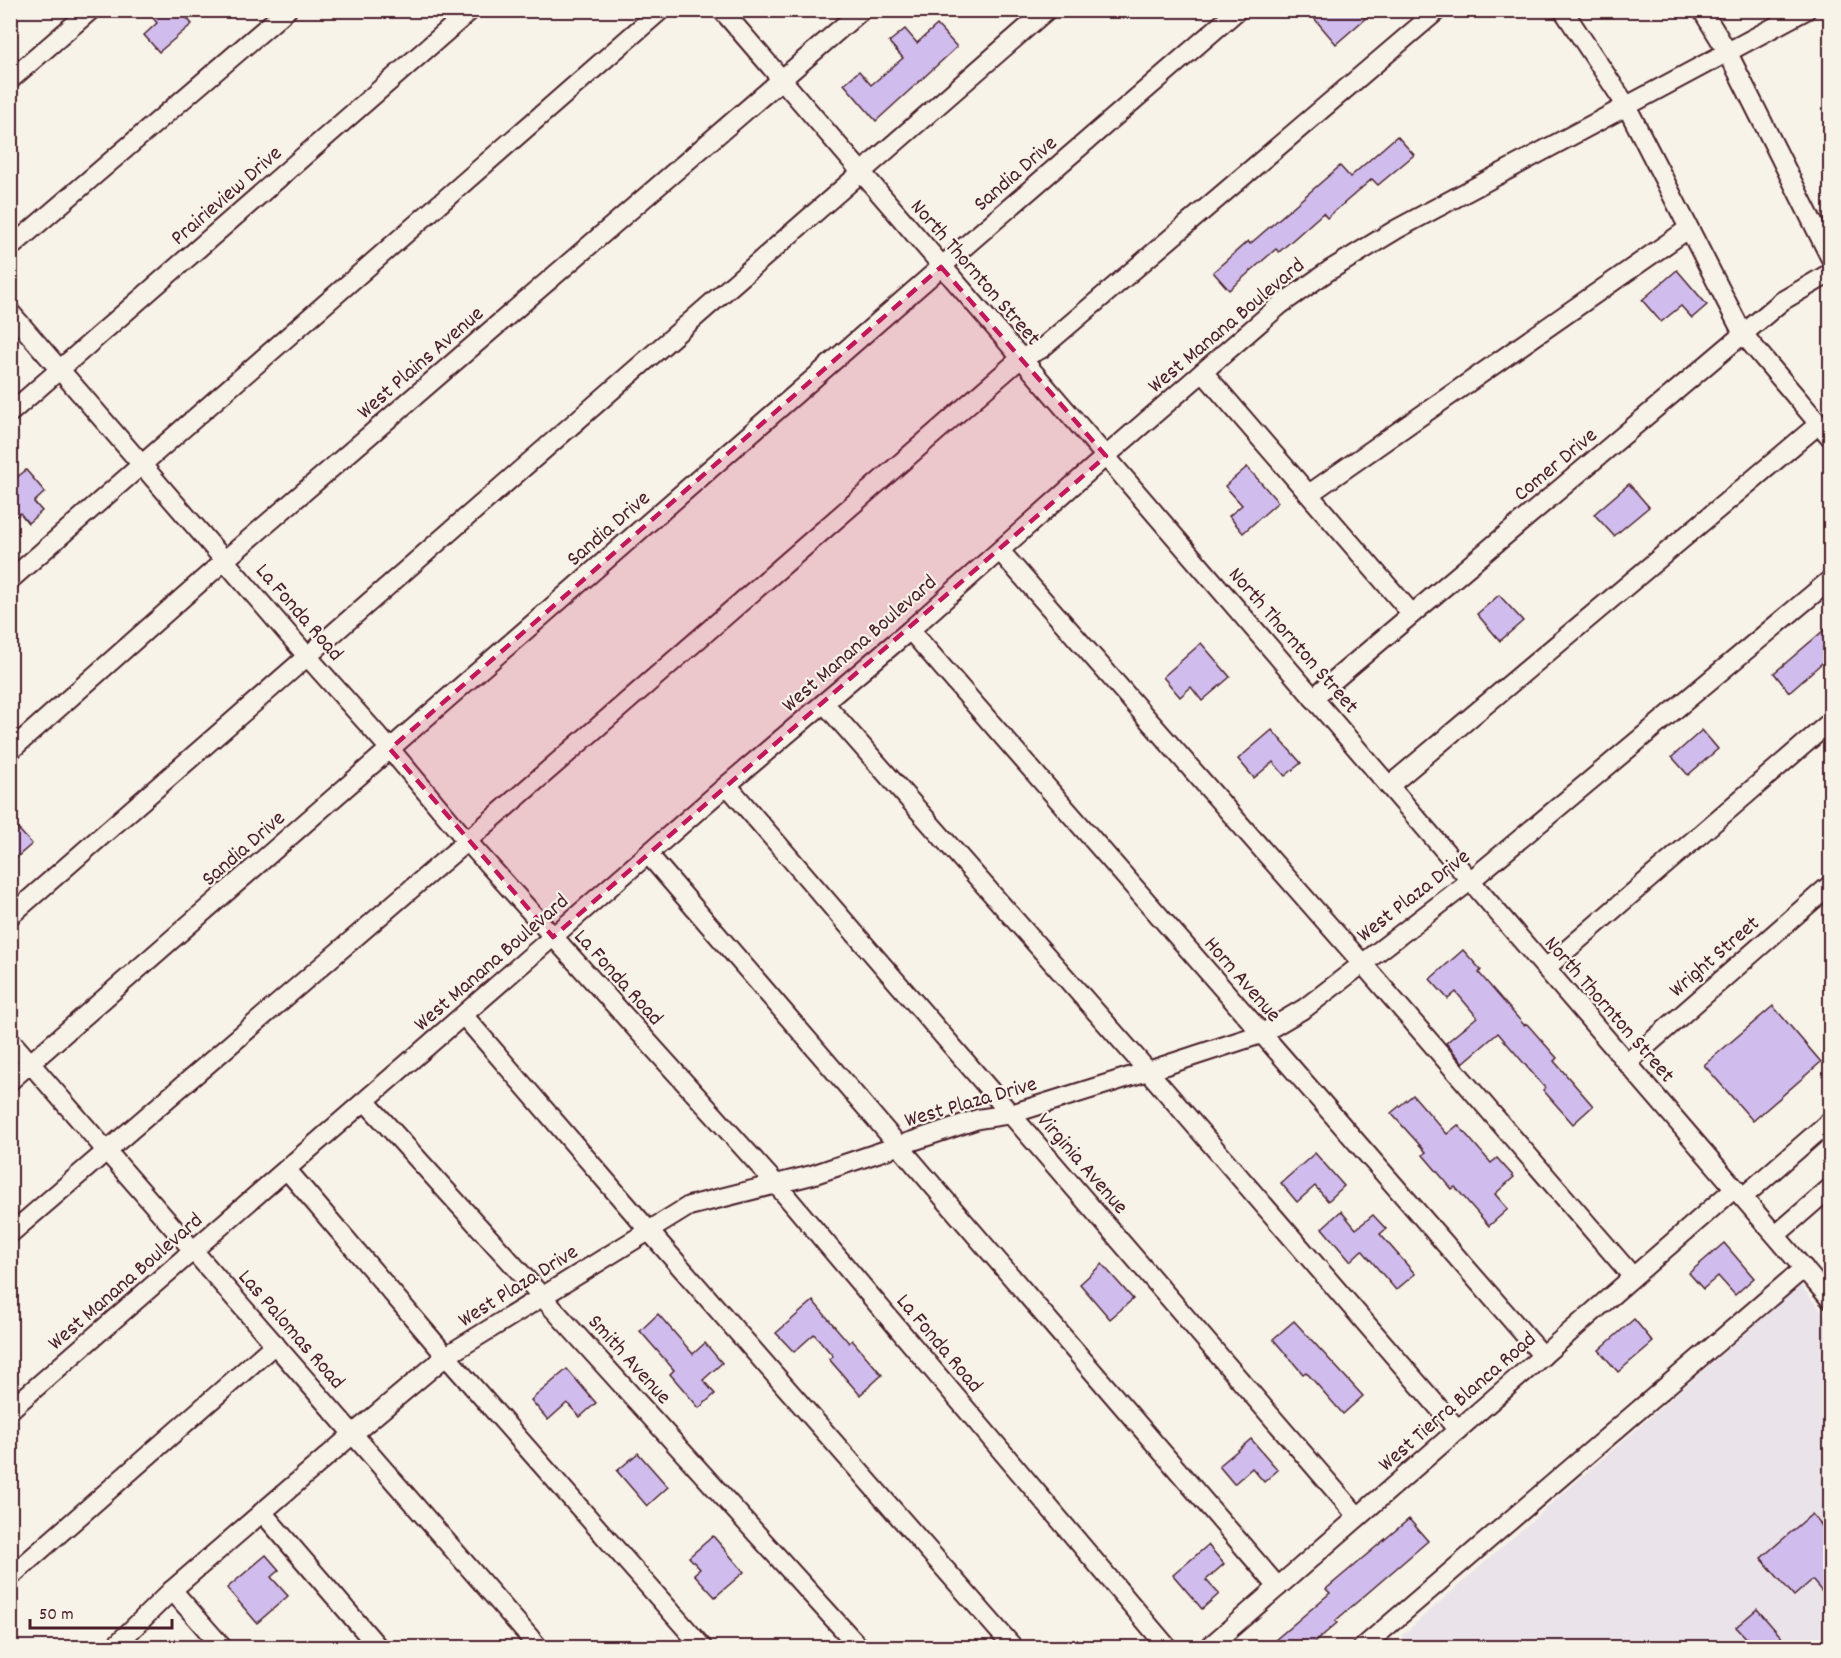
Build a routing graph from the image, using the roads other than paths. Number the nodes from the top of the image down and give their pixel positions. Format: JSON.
{"nodes":[{"id":1,"x":91,"y":10,"type":"edge"},
{"id":2,"x":287,"y":10,"type":"edge"},
{"id":3,"x":471,"y":10,"type":"edge"},
{"id":4,"x":661,"y":10,"type":"edge"},
{"id":5,"x":722,"y":10,"type":"edge"},
{"id":6,"x":862,"y":10,"type":"edge"},
{"id":7,"x":1047,"y":10,"type":"edge"},
{"id":8,"x":1238,"y":10,"type":"edge"},
{"id":9,"x":1438,"y":10,"type":"edge"},
{"id":10,"x":1563,"y":10,"type":"edge"},
{"id":11,"x":1702,"y":10,"type":"edge"},
{"id":12,"x":1806,"y":10,"type":"edge"},
{"id":13,"x":1727,"y":51,"type":"junction"},
{"id":14,"x":781,"y":79,"type":"junction"},
{"id":15,"x":10,"y":80,"type":"edge"},
{"id":16,"x":1626,"y":105,"type":"junction"},
{"id":17,"x":860,"y":172,"type":"junction"},
{"id":18,"x":1688,"y":229,"type":"junction"},
{"id":19,"x":10,"y":248,"type":"edge"},
{"id":20,"x":1830,"y":257,"type":"edge"},
{"id":21,"x":941,"y":267,"type":"junction"},
{"id":22,"x":1830,"y":273,"type":"edge"},
{"id":23,"x":10,"y":312,"type":"edge"},
{"id":24,"x":1743,"y":334,"type":"junction"},
{"id":25,"x":1021,"y":358,"type":"junction"},
{"id":26,"x":60,"y":370,"type":"junction"},
{"id":27,"x":1203,"y":372,"type":"junction"},
{"id":28,"x":10,"y":413,"type":"edge"},
{"id":29,"x":1825,"y":430,"type":"edge"},
{"id":30,"x":1106,"y":456,"type":"junction"},
{"id":31,"x":142,"y":465,"type":"junction"},
{"id":32,"x":1309,"y":494,"type":"junction"},
{"id":33,"x":1000,"y":550,"type":"junction"},
{"id":34,"x":225,"y":560,"type":"junction"},
{"id":35,"x":10,"y":580,"type":"edge"},
{"id":36,"x":1830,"y":580,"type":"edge"},
{"id":37,"x":1412,"y":614,"type":"junction"},
{"id":38,"x":910,"y":630,"type":"junction"},
{"id":39,"x":307,"y":656,"type":"junction"},
{"id":40,"x":1313,"y":698,"type":"junction"},
{"id":41,"x":824,"y":703,"type":"junction"},
{"id":42,"x":1830,"y":722,"type":"edge"},
{"id":43,"x":390,"y":749,"type":"junction"},
{"id":44,"x":10,"y":751,"type":"edge"},
{"id":45,"x":727,"y":785,"type":"junction"},
{"id":46,"x":1389,"y":786,"type":"junction"},
{"id":47,"x":467,"y":842,"type":"junction"},
{"id":48,"x":648,"y":854,"type":"junction"},
{"id":49,"x":1470,"y":881,"type":"junction"},
{"id":50,"x":1830,"y":885,"type":"edge"},
{"id":51,"x":10,"y":916,"type":"edge"},
{"id":52,"x":553,"y":937,"type":"junction"},
{"id":53,"x":1362,"y":963,"type":"junction"},
{"id":54,"x":1546,"y":969,"type":"junction"},
{"id":55,"x":464,"y":1016,"type":"junction"},
{"id":56,"x":1261,"y":1034,"type":"junction"},
{"id":57,"x":10,"y":1040,"type":"edge"},
{"id":58,"x":1627,"y":1062,"type":"junction"},
{"id":59,"x":31,"y":1064,"type":"junction"},
{"id":60,"x":1148,"y":1071,"type":"junction"},
{"id":61,"x":10,"y":1081,"type":"edge"},
{"id":62,"x":366,"y":1102,"type":"junction"},
{"id":63,"x":1011,"y":1114,"type":"junction"},
{"id":64,"x":1830,"y":1122,"type":"edge"},
{"id":65,"x":899,"y":1146,"type":"junction"},
{"id":66,"x":107,"y":1151,"type":"junction"},
{"id":67,"x":287,"y":1170,"type":"junction"},
{"id":68,"x":776,"y":1184,"type":"junction"},
{"id":69,"x":1830,"y":1188,"type":"edge"},
{"id":70,"x":1739,"y":1193,"type":"junction"},
{"id":71,"x":649,"y":1231,"type":"junction"},
{"id":72,"x":10,"y":1234,"type":"edge"},
{"id":73,"x":1776,"y":1235,"type":"junction"},
{"id":74,"x":194,"y":1251,"type":"junction"},
{"id":75,"x":1804,"y":1268,"type":"junction"},
{"id":76,"x":1633,"y":1277,"type":"junction"},
{"id":77,"x":542,"y":1296,"type":"junction"},
{"id":78,"x":1830,"y":1299,"type":"edge"},
{"id":79,"x":275,"y":1344,"type":"junction"},
{"id":80,"x":446,"y":1356,"type":"junction"},
{"id":81,"x":1544,"y":1356,"type":"junction"},
{"id":82,"x":10,"y":1410,"type":"edge"},
{"id":83,"x":1458,"y":1430,"type":"junction"},
{"id":84,"x":353,"y":1434,"type":"junction"},
{"id":85,"x":262,"y":1512,"type":"junction"},
{"id":86,"x":1358,"y":1517,"type":"junction"},
{"id":87,"x":10,"y":1577,"type":"edge"},
{"id":88,"x":1278,"y":1587,"type":"junction"},
{"id":89,"x":172,"y":1590,"type":"junction"},
{"id":90,"x":113,"y":1647,"type":"edge"},
{"id":91,"x":223,"y":1647,"type":"edge"},
{"id":92,"x":379,"y":1647,"type":"edge"},
{"id":93,"x":538,"y":1647,"type":"edge"},
{"id":94,"x":703,"y":1647,"type":"edge"},
{"id":95,"x":860,"y":1647,"type":"edge"},
{"id":96,"x":1014,"y":1647,"type":"edge"},
{"id":97,"x":1168,"y":1647,"type":"edge"},
{"id":98,"x":1208,"y":1647,"type":"edge"},
{"id":99,"x":1362,"y":1647,"type":"edge"}],
"edges":[{"from":1,"to":15,"type":"street"},
{"from":2,"to":19,"type":"street"},
{"from":3,"to":26,"type":"street","name":"Prairieview Drive"},
{"from":4,"to":31,"type":"street"},
{"from":5,"to":14,"type":"street","name":"North Thornton Street"},
{"from":6,"to":14,"type":"street","name":"West Plains Avenue"},
{"from":7,"to":17,"type":"street"},
{"from":8,"to":21,"type":"street","name":"Sandia Drive"},
{"from":9,"to":25,"type":"street"},
{"from":10,"to":16,"type":"street"},
{"from":11,"to":13,"type":"street"},
{"from":12,"to":13,"type":"street","name":"West Manana Boulevard"},
{"from":13,"to":16,"type":"street","name":"West Manana Boulevard"},
{"from":13,"to":20,"type":"street"},
{"from":14,"to":17,"type":"street","name":"North Thornton Street"},
{"from":14,"to":34,"type":"street","name":"West Plains Avenue"},
{"from":16,"to":18,"type":"street"},
{"from":16,"to":27,"type":"street","name":"West Manana Boulevard"},
{"from":17,"to":21,"type":"street","name":"North Thornton Street"},
{"from":17,"to":39,"type":"street"},
{"from":18,"to":24,"type":"street"},
{"from":18,"to":32,"type":"street"},
{"from":21,"to":25,"type":"street","name":"North Thornton Street"},
{"from":21,"to":43,"type":"street","name":"Sandia Drive"},
{"from":22,"to":24,"type":"street","name":"Comer Drive"},
{"from":23,"to":26,"type":"street","name":"La Fonda Road"},
{"from":24,"to":29,"type":"street"},
{"from":24,"to":37,"type":"street","name":"Comer Drive"},
{"from":25,"to":30,"type":"street","name":"North Thornton Street"},
{"from":25,"to":47,"type":"street"},
{"from":26,"to":28,"type":"street","name":"Prairieview Drive"},
{"from":26,"to":31,"type":"street","name":"La Fonda Road"},
{"from":27,"to":30,"type":"street","name":"West Manana Boulevard"},
{"from":27,"to":32,"type":"street"},
{"from":29,"to":46,"type":"street"},
{"from":30,"to":33,"type":"street","name":"West Manana Boulevard"},
{"from":30,"to":40,"type":"street","name":"North Thornton Street"},
{"from":31,"to":34,"type":"street","name":"La Fonda Road"},
{"from":31,"to":35,"type":"street"},
{"from":32,"to":37,"type":"street"},
{"from":33,"to":38,"type":"street","name":"West Manana Boulevard"},
{"from":33,"to":53,"type":"street"},
{"from":34,"to":39,"type":"street","name":"La Fonda Road"},
{"from":34,"to":44,"type":"street","name":"West Plains Avenue"},
{"from":36,"to":49,"type":"street","name":"West Plaza Drive"},
{"from":37,"to":40,"type":"street","name":"Comer Drive"},
{"from":38,"to":41,"type":"street","name":"West Manana Boulevard"},
{"from":38,"to":56,"type":"street","name":"Horn Avenue"},
{"from":39,"to":43,"type":"street","name":"La Fonda Road"},
{"from":39,"to":51,"type":"street"},
{"from":40,"to":46,"type":"street","name":"North Thornton Street"},
{"from":41,"to":45,"type":"street","name":"West Manana Boulevard"},
{"from":41,"to":60,"type":"street"},
{"from":42,"to":54,"type":"street"},
{"from":43,"to":47,"type":"street","name":"La Fonda Road"},
{"from":43,"to":59,"type":"street","name":"Sandia Drive"},
{"from":45,"to":48,"type":"street","name":"West Manana Boulevard"},
{"from":45,"to":63,"type":"street","name":"Virginia Avenue"},
{"from":46,"to":49,"type":"street","name":"North Thornton Street"},
{"from":47,"to":52,"type":"street","name":"La Fonda Road"},
{"from":47,"to":66,"type":"street"},
{"from":48,"to":52,"type":"street","name":"West Manana Boulevard"},
{"from":48,"to":65,"type":"street"},
{"from":49,"to":53,"type":"street","name":"West Plaza Drive"},
{"from":49,"to":54,"type":"street","name":"North Thornton Street"},
{"from":50,"to":58,"type":"street","name":"Wright Street"},
{"from":52,"to":55,"type":"street","name":"West Manana Boulevard"},
{"from":52,"to":68,"type":"street","name":"La Fonda Road"},
{"from":53,"to":56,"type":"street","name":"West Plaza Drive"},
{"from":53,"to":76,"type":"street"},
{"from":54,"to":58,"type":"street","name":"North Thornton Street"},
{"from":55,"to":62,"type":"street","name":"West Manana Boulevard"},
{"from":55,"to":71,"type":"street"},
{"from":56,"to":60,"type":"street","name":"West Plaza Drive"},
{"from":56,"to":81,"type":"street","name":"Horn Avenue"},
{"from":57,"to":59,"type":"street","name":"Las Palomas Road"},
{"from":58,"to":70,"type":"street","name":"North Thornton Street"},
{"from":59,"to":61,"type":"street","name":"Sandia Drive"},
{"from":59,"to":66,"type":"street","name":"Las Palomas Road"},
{"from":60,"to":63,"type":"street","name":"West Plaza Drive"},
{"from":60,"to":83,"type":"street"},
{"from":62,"to":67,"type":"street","name":"West Manana Boulevard"},
{"from":62,"to":77,"type":"street","name":"Smith Avenue"},
{"from":63,"to":65,"type":"street","name":"West Plaza Drive"},
{"from":63,"to":86,"type":"street","name":"Virginia Avenue"},
{"from":64,"to":70,"type":"street","name":"West Tierra Blanca Road"},
{"from":65,"to":68,"type":"street","name":"West Plaza Drive"},
{"from":65,"to":88,"type":"street"},
{"from":66,"to":72,"type":"street"},
{"from":66,"to":74,"type":"street","name":"Las Palomas Road"},
{"from":67,"to":74,"type":"street","name":"West Manana Boulevard"},
{"from":67,"to":80,"type":"street"},
{"from":68,"to":71,"type":"street","name":"West Plaza Drive"},
{"from":68,"to":97,"type":"street","name":"La Fonda Road"},
{"from":69,"to":73,"type":"street"},
{"from":70,"to":73,"type":"street","name":"North Thornton Street"},
{"from":70,"to":76,"type":"street","name":"West Tierra Blanca Road"},
{"from":71,"to":77,"type":"street","name":"West Plaza Drive"},
{"from":71,"to":96,"type":"street"},
{"from":73,"to":75,"type":"street","name":"North Thornton Street"},
{"from":74,"to":79,"type":"street","name":"Las Palomas Road"},
{"from":74,"to":82,"type":"street","name":"West Manana Boulevard"},
{"from":75,"to":78,"type":"street","name":"North Thornton Street"},
{"from":75,"to":99,"type":"street"},
{"from":76,"to":81,"type":"street","name":"West Tierra Blanca Road"},
{"from":77,"to":80,"type":"street","name":"West Plaza Drive"},
{"from":77,"to":95,"type":"street","name":"Smith Avenue"},
{"from":79,"to":84,"type":"street","name":"Las Palomas Road"},
{"from":79,"to":87,"type":"street"},
{"from":80,"to":84,"type":"street","name":"West Plaza Drive"},
{"from":80,"to":94,"type":"street"},
{"from":81,"to":83,"type":"street","name":"West Tierra Blanca Road"},
{"from":83,"to":86,"type":"street","name":"West Tierra Blanca Road"},
{"from":84,"to":85,"type":"street","name":"West Plaza Drive"},
{"from":84,"to":93,"type":"street","name":"Las Palomas Road"},
{"from":85,"to":89,"type":"street","name":"West Plaza Drive"},
{"from":85,"to":92,"type":"street"},
{"from":86,"to":88,"type":"street","name":"West Tierra Blanca Road"},
{"from":88,"to":98,"type":"street","name":"West Tierra Blanca Road"},
{"from":89,"to":90,"type":"street","name":"West Plaza Drive"},
{"from":89,"to":91,"type":"street"}]}
